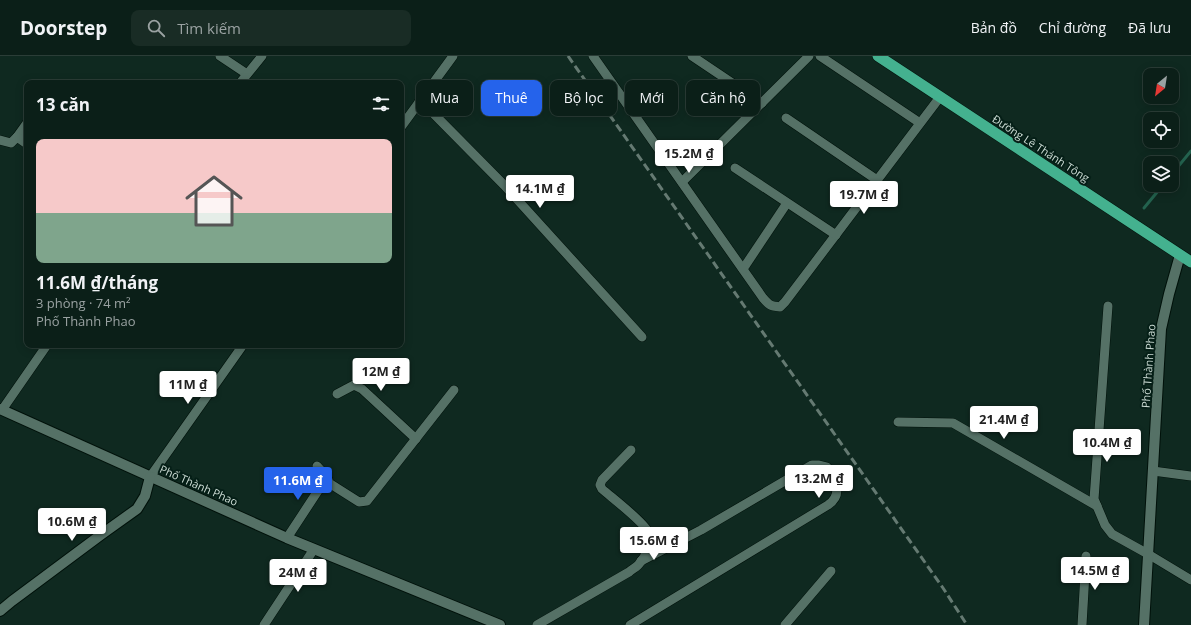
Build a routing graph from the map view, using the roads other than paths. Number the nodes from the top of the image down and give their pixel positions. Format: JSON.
{"nodes":[{"id":1,"x":220,"y":56,"type":"edge"},
{"id":2,"x":262,"y":56,"type":"edge"},
{"id":3,"x":452,"y":56,"type":"edge"},
{"id":4,"x":593,"y":56,"type":"edge"},
{"id":5,"x":692,"y":56,"type":"edge"},
{"id":6,"x":809,"y":56,"type":"edge"},
{"id":7,"x":820,"y":56,"type":"edge"},
{"id":8,"x":878,"y":56,"type":"edge"},
{"id":9,"x":247,"y":74,"type":"junction"},
{"id":10,"x":242,"y":80,"type":"edge"},
{"id":11,"x":435,"y":80,"type":"edge"},
{"id":12,"x":940,"y":97,"type":"junction"},
{"id":13,"x":762,"y":103,"type":"junction"},
{"id":14,"x":416,"y":106,"type":"edge"},
{"id":15,"x":436,"y":116,"type":"edge"},
{"id":16,"x":786,"y":118,"type":"dead end"},
{"id":17,"x":404,"y":123,"type":"edge"},
{"id":18,"x":920,"y":123,"type":"junction"},
{"id":19,"x":24,"y":127,"type":"edge"},
{"id":20,"x":17,"y":137,"type":"junction"},
{"id":21,"x":0,"y":140,"type":"edge"},
{"id":22,"x":24,"y":142,"type":"edge"},
{"id":23,"x":735,"y":168,"type":"dead end"},
{"id":24,"x":877,"y":180,"type":"junction"},
{"id":25,"x":682,"y":182,"type":"junction"},
{"id":26,"x":787,"y":203,"type":"junction"},
{"id":27,"x":836,"y":235,"type":"junction"},
{"id":28,"x":1180,"y":255,"type":"junction"},
{"id":29,"x":1191,"y":262,"type":"edge"},
{"id":30,"x":743,"y":269,"type":"junction"},
{"id":31,"x":1108,"y":306,"type":"dead end"},
{"id":32,"x":642,"y":338,"type":"dead end"},
{"id":33,"x":45,"y":348,"type":"edge"},
{"id":34,"x":241,"y":348,"type":"edge"},
{"id":35,"x":454,"y":390,"type":"dead end"},
{"id":36,"x":337,"y":394,"type":"dead end"},
{"id":37,"x":1,"y":410,"type":"edge"},
{"id":38,"x":898,"y":422,"type":"dead end"},
{"id":39,"x":416,"y":439,"type":"junction"},
{"id":40,"x":630,"y":450,"type":"dead end"},
{"id":41,"x":316,"y":466,"type":"dead end"},
{"id":42,"x":1153,"y":471,"type":"junction"},
{"id":43,"x":1191,"y":476,"type":"edge"},
{"id":44,"x":150,"y":477,"type":"junction"},
{"id":45,"x":327,"y":477,"type":"junction"},
{"id":46,"x":1097,"y":506,"type":"junction"},
{"id":47,"x":287,"y":538,"type":"junction"},
{"id":48,"x":314,"y":549,"type":"junction"},
{"id":49,"x":1148,"y":554,"type":"junction"},
{"id":50,"x":1086,"y":556,"type":"dead end"},
{"id":51,"x":641,"y":561,"type":"junction"},
{"id":52,"x":831,"y":571,"type":"dead end"},
{"id":53,"x":1191,"y":580,"type":"edge"},
{"id":54,"x":0,"y":611,"type":"edge"},
{"id":55,"x":264,"y":625,"type":"edge"},
{"id":56,"x":500,"y":625,"type":"edge"},
{"id":57,"x":537,"y":625,"type":"edge"},
{"id":58,"x":630,"y":625,"type":"edge"},
{"id":59,"x":785,"y":625,"type":"edge"},
{"id":60,"x":1082,"y":625,"type":"edge"},
{"id":61,"x":1144,"y":625,"type":"edge"}],
"edges":[{"from":1,"to":9,"type":"street"},
{"from":2,"to":9,"type":"street"},
{"from":3,"to":11,"type":"street"},
{"from":4,"to":25,"type":"street"},
{"from":5,"to":13,"type":"street"},
{"from":6,"to":13,"type":"street"},
{"from":7,"to":18,"type":"street"},
{"from":8,"to":12,"type":"highway","name":"Đường Lê Thánh Tông"},
{"from":9,"to":10,"type":"street"},
{"from":12,"to":18,"type":"street"},
{"from":12,"to":28,"type":"highway","name":"Đường Lê Thánh Tông"},
{"from":13,"to":25,"type":"street"},
{"from":14,"to":17,"type":"street"},
{"from":15,"to":32,"type":"street"},
{"from":16,"to":24,"type":"street"},
{"from":18,"to":24,"type":"street"},
{"from":19,"to":20,"type":"street"},
{"from":20,"to":21,"type":"street"},
{"from":20,"to":22,"type":"street"},
{"from":23,"to":26,"type":"street"},
{"from":24,"to":27,"type":"street"},
{"from":25,"to":30,"type":"street"},
{"from":26,"to":27,"type":"street"},
{"from":26,"to":30,"type":"street"},
{"from":27,"to":30,"type":"street"},
{"from":28,"to":29,"type":"highway","name":"Đường Lê Thánh Tông"},
{"from":28,"to":42,"type":"street","name":"Phố Thành Phao"},
{"from":31,"to":46,"type":"street"},
{"from":33,"to":37,"type":"street"},
{"from":34,"to":44,"type":"street"},
{"from":35,"to":39,"type":"street"},
{"from":36,"to":39,"type":"street"},
{"from":37,"to":44,"type":"street","name":"Phố Thành Phao"},
{"from":38,"to":46,"type":"street"},
{"from":39,"to":45,"type":"street"},
{"from":40,"to":51,"type":"street"},
{"from":41,"to":45,"type":"street"},
{"from":42,"to":43,"type":"street"},
{"from":42,"to":49,"type":"street","name":"Phố Thành Phao"},
{"from":44,"to":47,"type":"street","name":"Phố Thành Phao"},
{"from":44,"to":54,"type":"street"},
{"from":45,"to":47,"type":"street"},
{"from":46,"to":49,"type":"street"},
{"from":47,"to":48,"type":"street","name":"Phố Thành Phao"},
{"from":48,"to":55,"type":"street"},
{"from":48,"to":56,"type":"street","name":"Phố Thành Phao"},
{"from":49,"to":53,"type":"street"},
{"from":49,"to":61,"type":"street","name":"Phố Thành Phao"},
{"from":50,"to":60,"type":"street"},
{"from":51,"to":57,"type":"street"},
{"from":51,"to":58,"type":"street"},
{"from":52,"to":59,"type":"street"}]}
